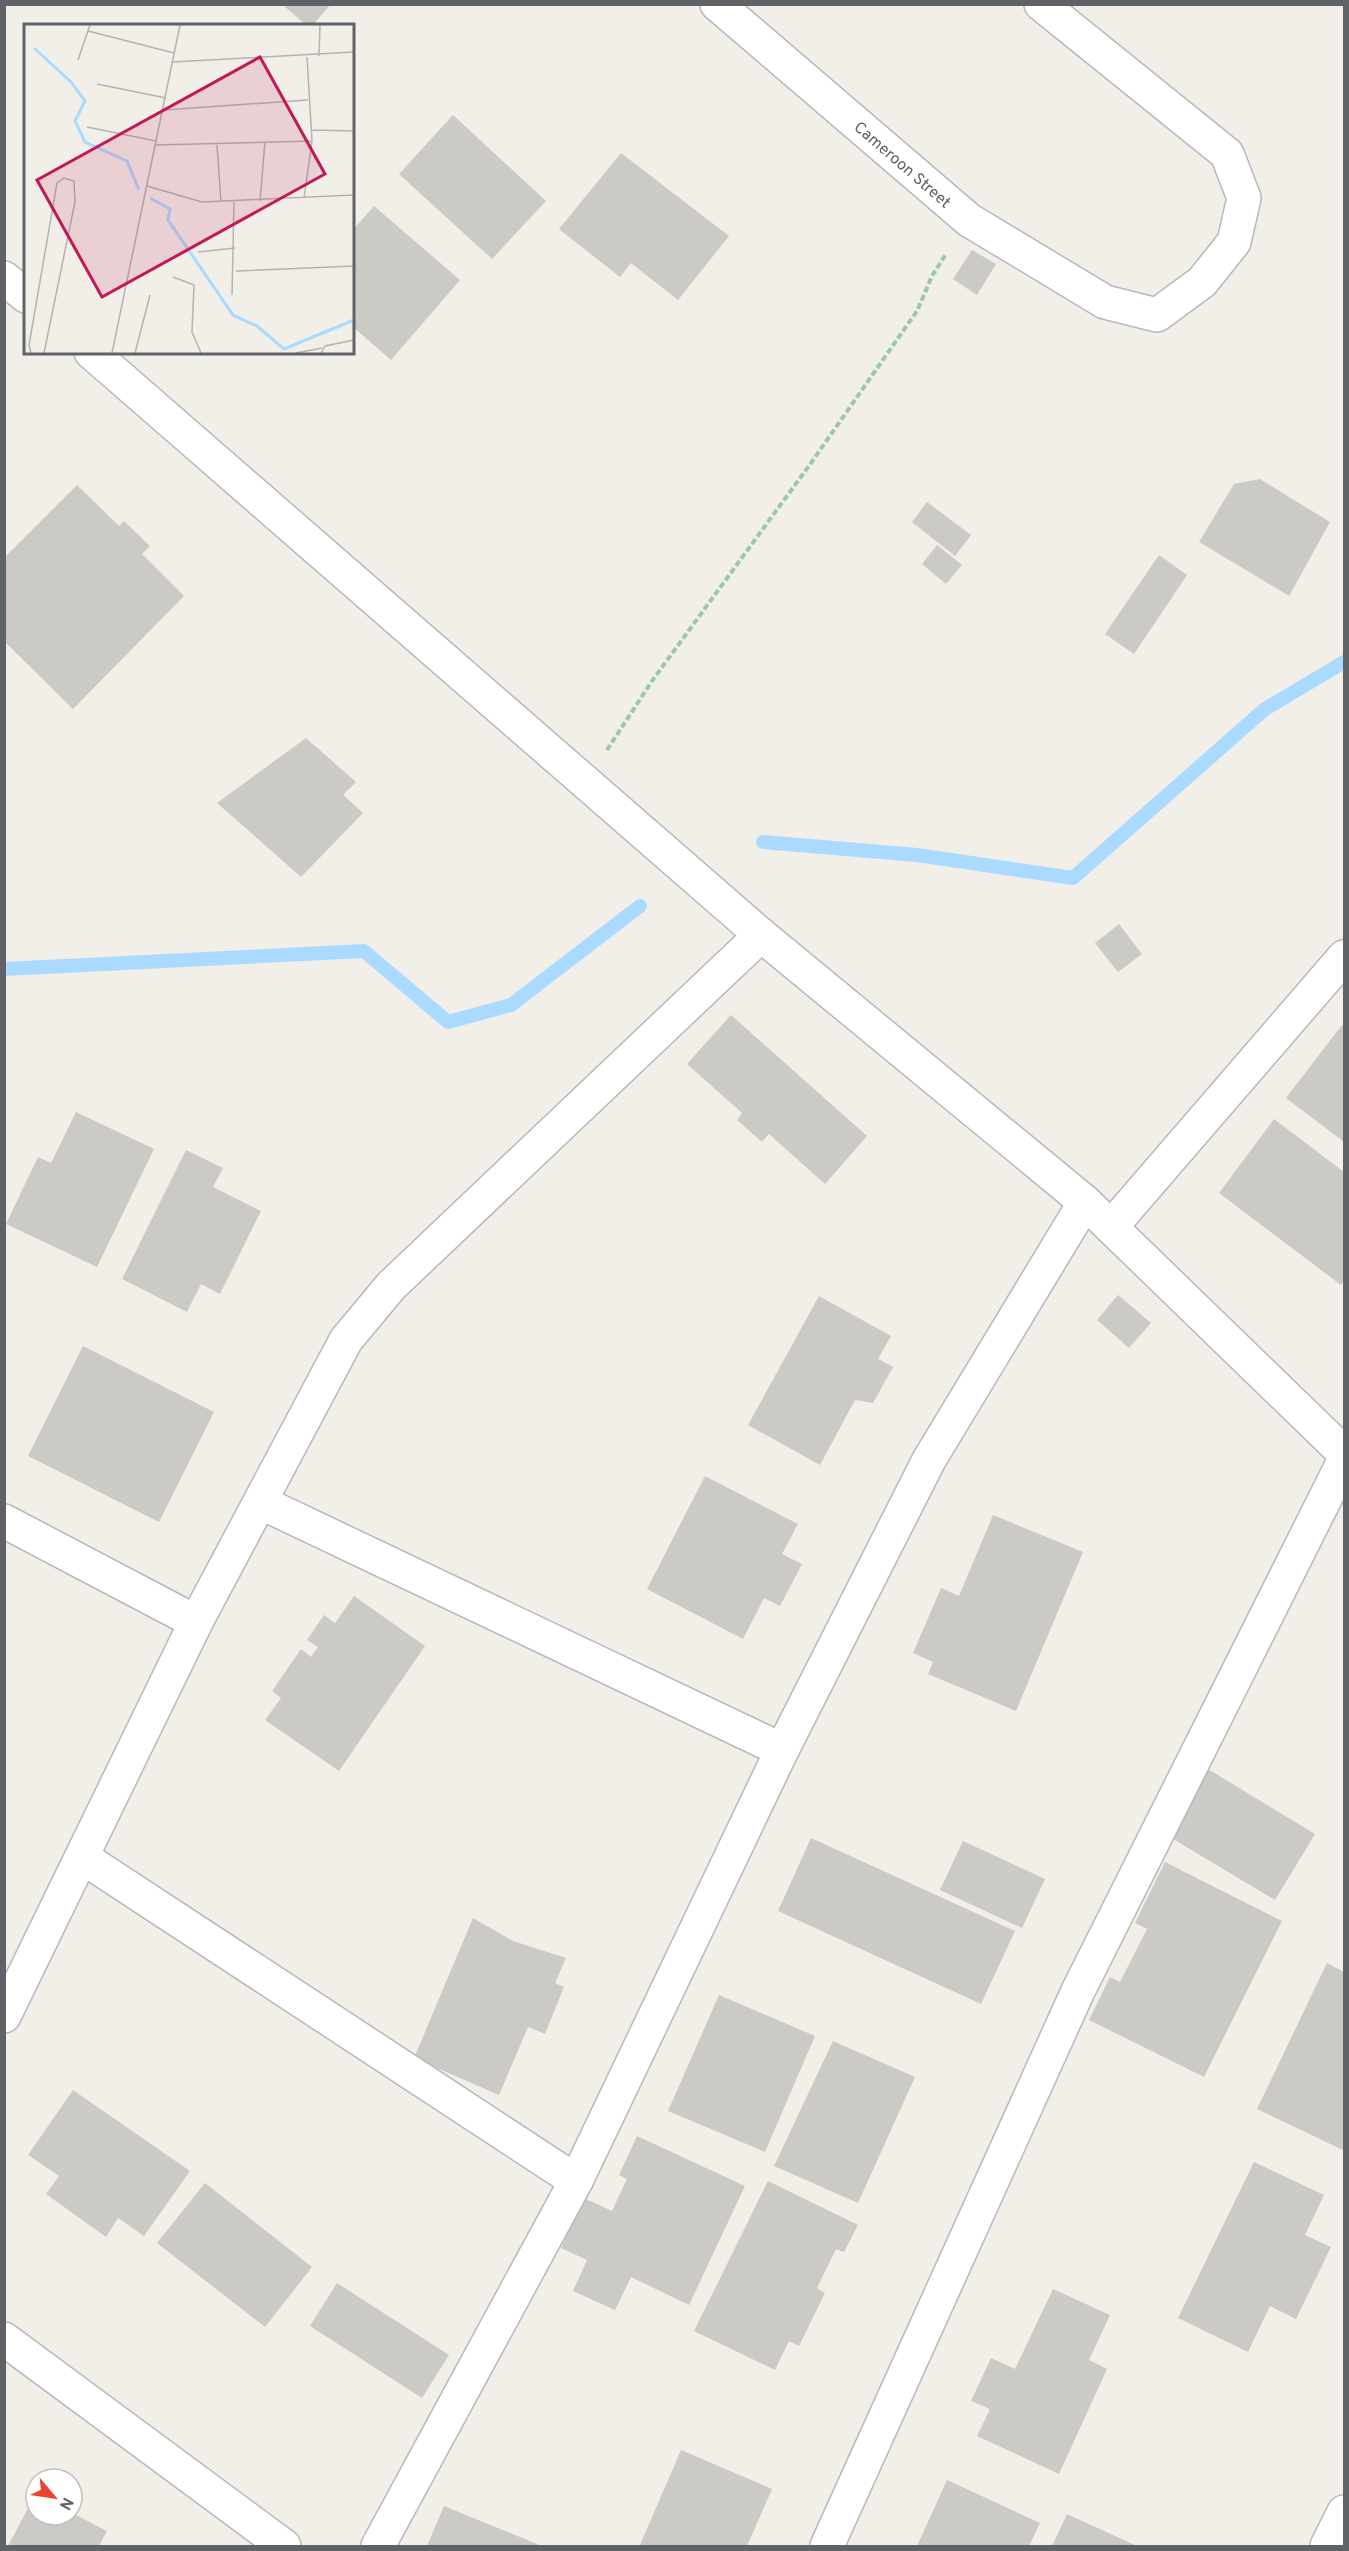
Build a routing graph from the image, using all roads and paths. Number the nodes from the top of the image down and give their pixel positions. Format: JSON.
{"nodes":[{"id":1,"x":717,"y":4,"type":"edge"},
{"id":2,"x":1041,"y":4,"type":"edge"},
{"id":3,"x":969,"y":220,"type":"junction"},
{"id":4,"x":4,"y":278,"type":"edge"},
{"id":5,"x":24,"y":294,"type":"edge"},
{"id":6,"x":93,"y":354,"type":"edge"},
{"id":7,"x":586,"y":783,"type":"junction"},
{"id":8,"x":761,"y":935,"type":"junction"},
{"id":9,"x":1344,"y":957,"type":"edge"},
{"id":10,"x":1085,"y":1202,"type":"junction"},
{"id":11,"x":1111,"y":1227,"type":"junction"},
{"id":12,"x":1344,"y":1453,"type":"edge"},
{"id":13,"x":1344,"y":1461,"type":"edge"},
{"id":14,"x":260,"y":1502,"type":"junction"},
{"id":15,"x":4,"y":1521,"type":"edge"},
{"id":16,"x":196,"y":1622,"type":"junction"},
{"id":17,"x":782,"y":1750,"type":"junction"},
{"id":18,"x":82,"y":1857,"type":"junction"},
{"id":19,"x":4,"y":2016,"type":"edge"},
{"id":20,"x":576,"y":2181,"type":"junction"},
{"id":21,"x":4,"y":2339,"type":"edge"},
{"id":22,"x":1344,"y":2512,"type":"edge"},
{"id":23,"x":284,"y":2547,"type":"edge"},
{"id":24,"x":378,"y":2547,"type":"edge"},
{"id":25,"x":827,"y":2547,"type":"edge"},
{"id":26,"x":1328,"y":2547,"type":"edge"}],
"edges":[{"from":1,"to":3,"type":"street","name":"Cameroon Street"},
{"from":2,"to":3,"type":"street","name":"Cameroon Street"},
{"from":3,"to":7,"type":"path"},
{"from":4,"to":5,"type":"street"},
{"from":6,"to":7,"type":"street"},
{"from":7,"to":8,"type":"street"},
{"from":8,"to":10,"type":"street"},
{"from":8,"to":14,"type":"street"},
{"from":9,"to":11,"type":"street"},
{"from":10,"to":11,"type":"street"},
{"from":10,"to":17,"type":"street"},
{"from":11,"to":12,"type":"street"},
{"from":13,"to":25,"type":"street"},
{"from":14,"to":16,"type":"street"},
{"from":14,"to":17,"type":"street"},
{"from":15,"to":16,"type":"street"},
{"from":16,"to":18,"type":"street"},
{"from":17,"to":20,"type":"street"},
{"from":18,"to":19,"type":"street"},
{"from":18,"to":20,"type":"street"},
{"from":20,"to":24,"type":"street"},
{"from":21,"to":23,"type":"street"},
{"from":22,"to":26,"type":"street"}]}
